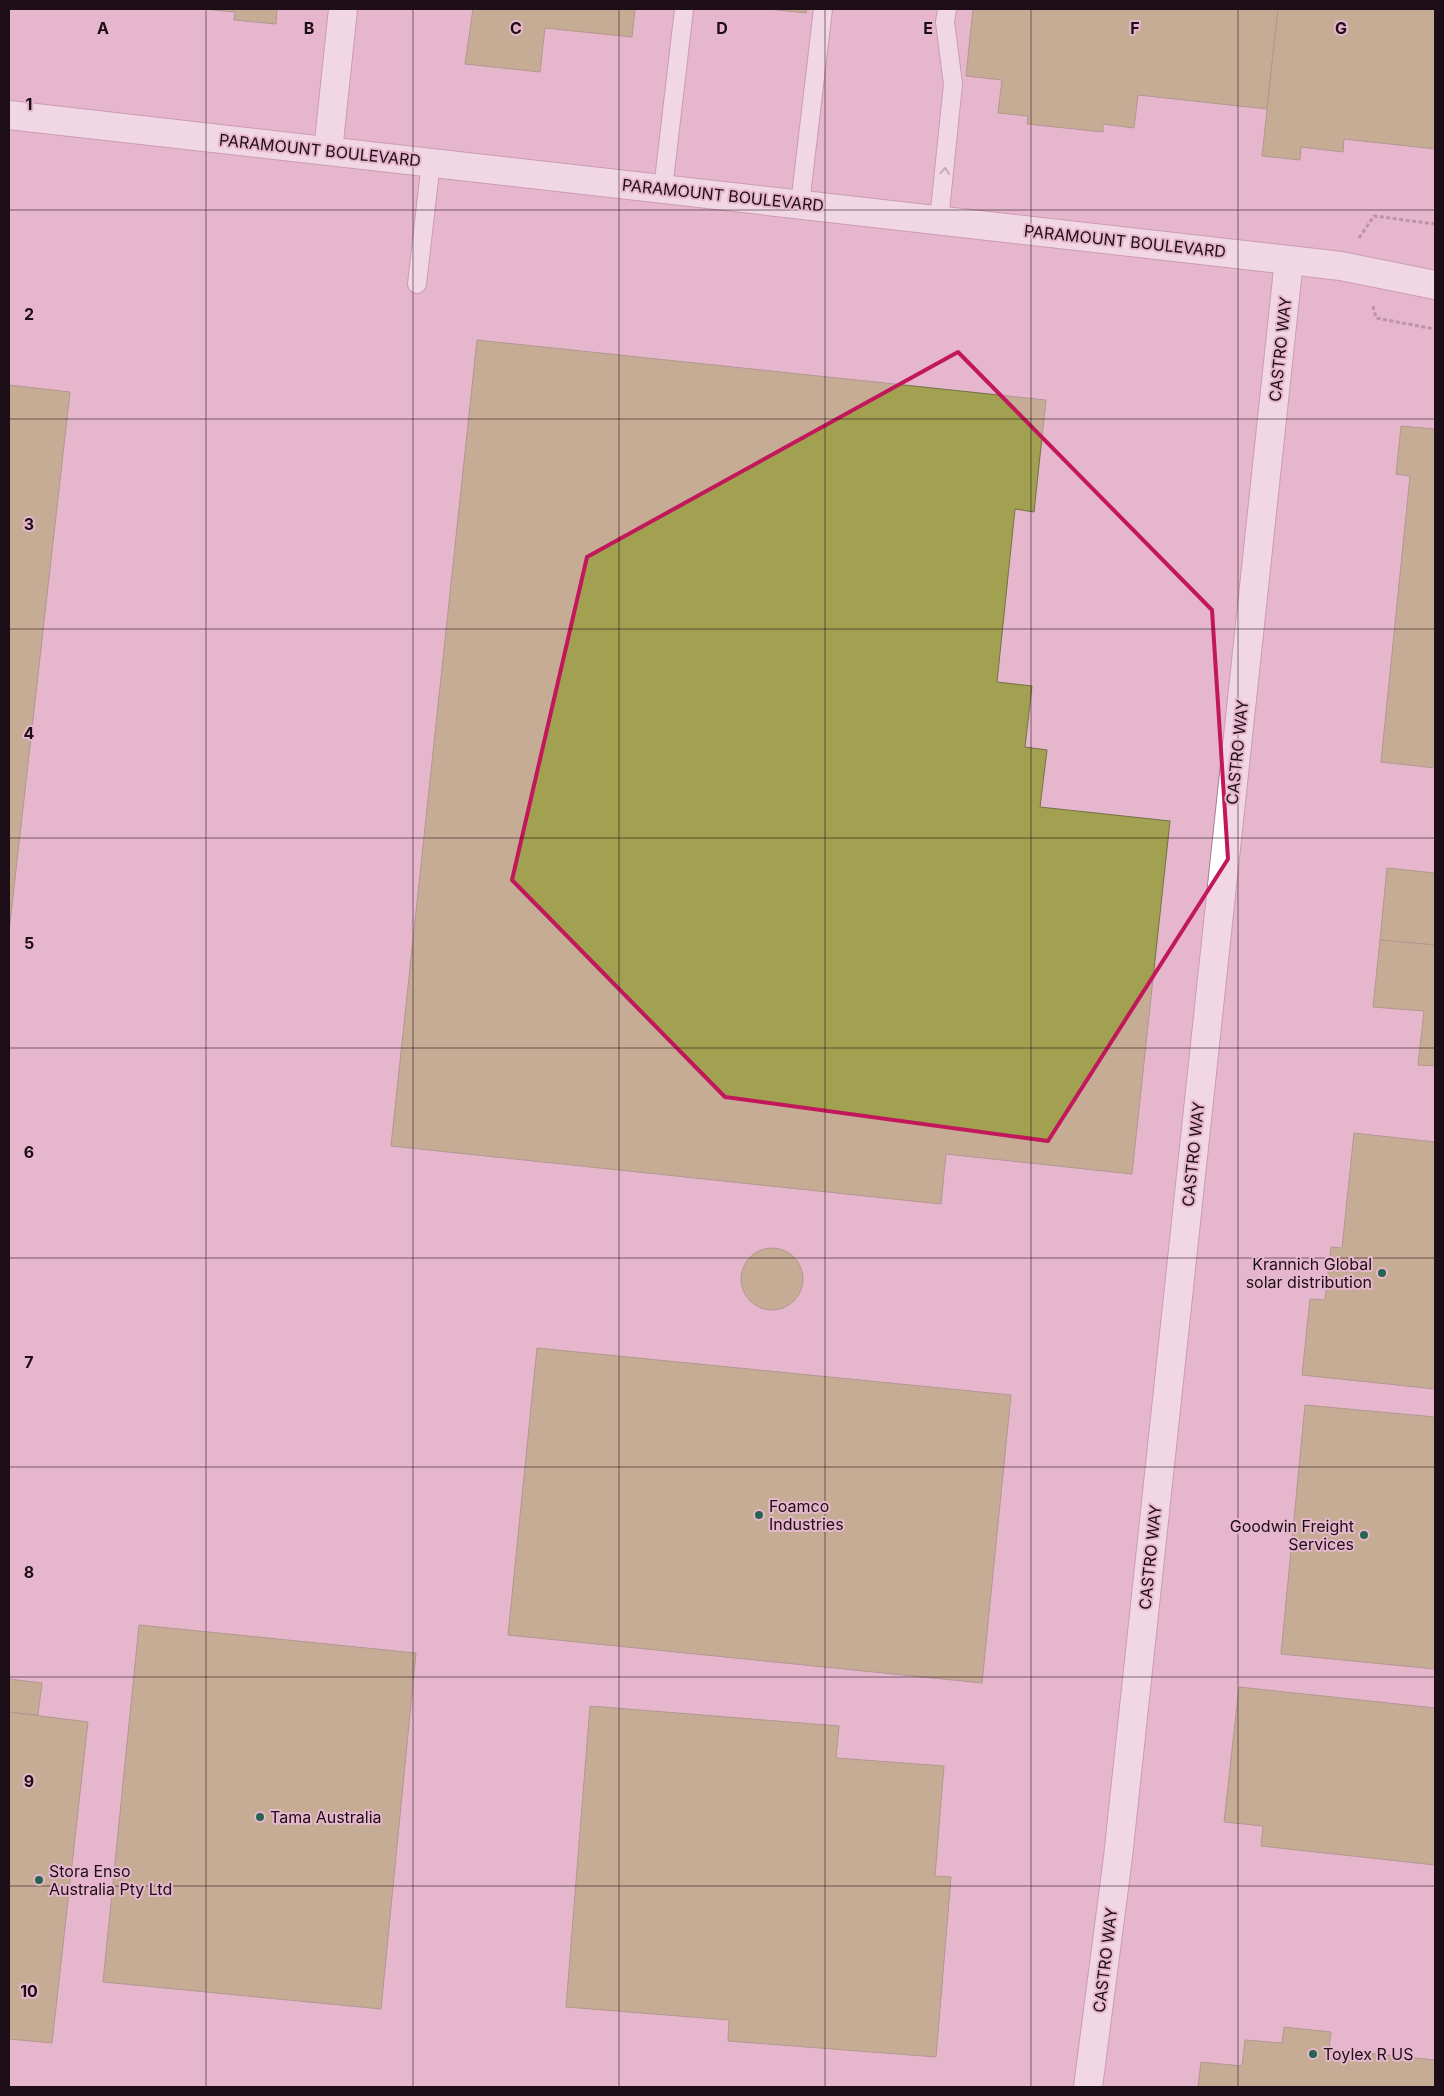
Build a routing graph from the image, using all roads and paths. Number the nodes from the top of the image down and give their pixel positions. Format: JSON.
{"nodes":[{"id":1,"x":343,"y":9,"type":"edge"},
{"id":2,"x":684,"y":9,"type":"edge"},
{"id":3,"x":823,"y":9,"type":"edge"},
{"id":4,"x":947,"y":9,"type":"edge"},
{"id":5,"x":9,"y":115,"type":"edge"},
{"id":6,"x":328,"y":151,"type":"junction"},
{"id":7,"x":431,"y":162,"type":"junction"},
{"id":8,"x":663,"y":189,"type":"junction"},
{"id":9,"x":800,"y":204,"type":"junction"},
{"id":10,"x":1374,"y":216,"type":"dead end"},
{"id":11,"x":940,"y":220,"type":"junction"},
{"id":12,"x":1435,"y":224,"type":"edge"},
{"id":13,"x":1290,"y":260,"type":"junction"},
{"id":14,"x":417,"y":284,"type":"dead end"},
{"id":15,"x":1435,"y":285,"type":"edge"},
{"id":16,"x":1376,"y":318,"type":"dead end"},
{"id":17,"x":1435,"y":329,"type":"edge"},
{"id":18,"x":1094,"y":2049,"type":"junction"},
{"id":19,"x":1088,"y":2087,"type":"edge"},
{"id":20,"x":1103,"y":2087,"type":"edge"}],
"edges":[{"from":1,"to":6,"type":"street"},
{"from":2,"to":8,"type":"lane"},
{"from":3,"to":9,"type":"lane"},
{"from":11,"to":4,"type":"lane","one_way":true},
{"from":5,"to":6,"type":"street","name":"PARAMOUNT BOULEVARD"},
{"from":6,"to":7,"type":"street","name":"PARAMOUNT BOULEVARD"},
{"from":7,"to":8,"type":"street","name":"PARAMOUNT BOULEVARD"},
{"from":7,"to":14,"type":"lane"},
{"from":8,"to":9,"type":"street","name":"PARAMOUNT BOULEVARD"},
{"from":9,"to":11,"type":"street","name":"PARAMOUNT BOULEVARD"},
{"from":10,"to":12,"type":"path"},
{"from":11,"to":13,"type":"street","name":"PARAMOUNT BOULEVARD"},
{"from":13,"to":15,"type":"street","name":"PARAMOUNT BOULEVARD"},
{"from":13,"to":18,"type":"street","name":"CASTRO WAY"},
{"from":16,"to":17,"type":"path"},
{"from":18,"to":19,"type":"street","name":"CASTRO WAY"},
{"from":18,"to":20,"type":"street","name":"CASTRO WAY"}]}
